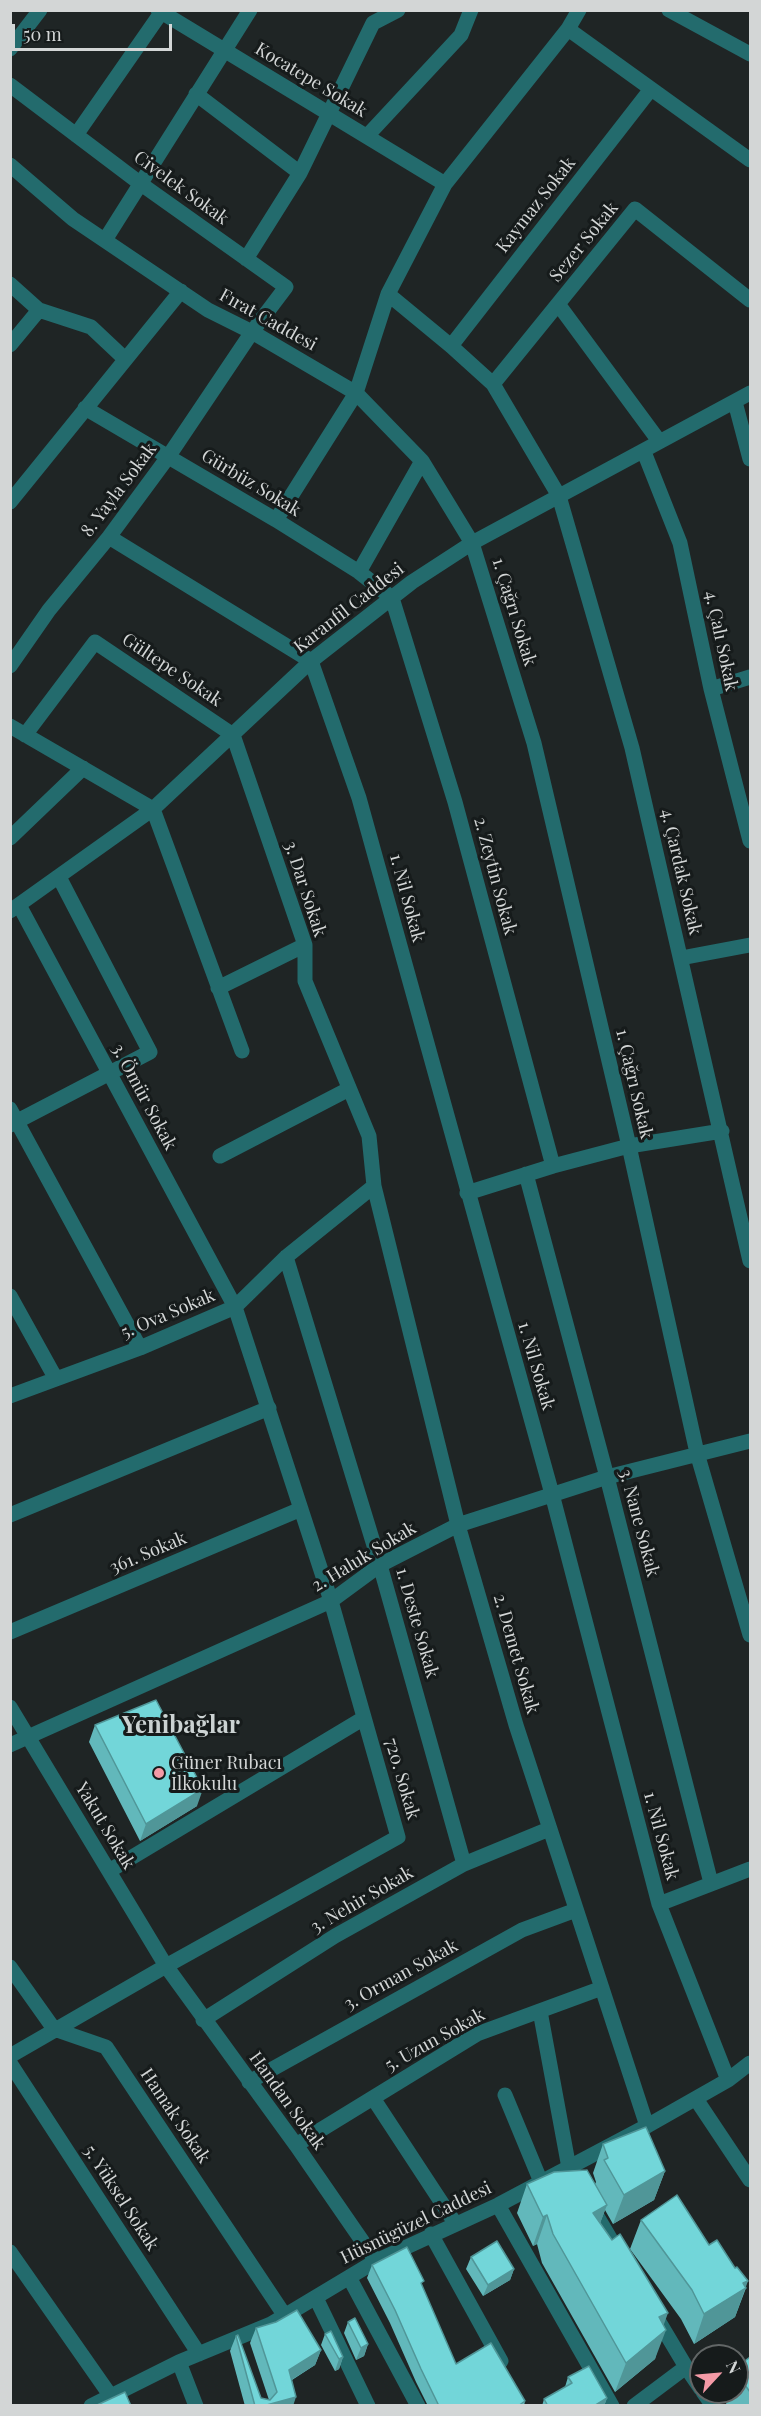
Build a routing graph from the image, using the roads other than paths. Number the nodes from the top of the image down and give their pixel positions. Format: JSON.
{"nodes":[{"id":1,"x":40,"y":10,"type":"edge"},
{"id":2,"x":250,"y":10,"type":"edge"},
{"id":3,"x":398,"y":10,"type":"edge"},
{"id":4,"x":471,"y":10,"type":"edge"},
{"id":5,"x":579,"y":10,"type":"edge"},
{"id":6,"x":669,"y":10,"type":"edge"},
{"id":7,"x":160,"y":11,"type":"edge"},
{"id":8,"x":568,"y":29,"type":"junction"},
{"id":9,"x":10,"y":49,"type":"edge"},
{"id":10,"x":223,"y":51,"type":"junction"},
{"id":11,"x":750,"y":54,"type":"edge"},
{"id":12,"x":10,"y":85,"type":"edge"},
{"id":13,"x":651,"y":89,"type":"junction"},
{"id":14,"x":196,"y":94,"type":"junction"},
{"id":15,"x":330,"y":113,"type":"junction"},
{"id":16,"x":76,"y":135,"type":"junction"},
{"id":17,"x":367,"y":136,"type":"junction"},
{"id":18,"x":750,"y":160,"type":"edge"},
{"id":19,"x":10,"y":165,"type":"edge"},
{"id":20,"x":300,"y":173,"type":"junction"},
{"id":21,"x":141,"y":184,"type":"junction"},
{"id":22,"x":445,"y":184,"type":"junction"},
{"id":23,"x":105,"y":240,"type":"junction"},
{"id":24,"x":246,"y":259,"type":"junction"},
{"id":25,"x":10,"y":284,"type":"edge"},
{"id":26,"x":181,"y":291,"type":"junction"},
{"id":27,"x":388,"y":294,"type":"junction"},
{"id":28,"x":750,"y":300,"type":"edge"},
{"id":29,"x":558,"y":304,"type":"junction"},
{"id":30,"x":39,"y":310,"type":"junction"},
{"id":31,"x":252,"y":332,"type":"junction"},
{"id":32,"x":10,"y":345,"type":"edge"},
{"id":33,"x":452,"y":346,"type":"junction"},
{"id":34,"x":126,"y":359,"type":"junction"},
{"id":35,"x":493,"y":384,"type":"junction"},
{"id":36,"x":356,"y":393,"type":"junction"},
{"id":37,"x":750,"y":393,"type":"edge"},
{"id":38,"x":735,"y":402,"type":"junction"},
{"id":39,"x":86,"y":408,"type":"junction"},
{"id":40,"x":659,"y":441,"type":"junction"},
{"id":41,"x":644,"y":452,"type":"junction"},
{"id":42,"x":168,"y":457,"type":"junction"},
{"id":43,"x":750,"y":459,"type":"edge"},
{"id":44,"x":422,"y":461,"type":"junction"},
{"id":45,"x":559,"y":496,"type":"junction"},
{"id":46,"x":10,"y":502,"type":"edge"},
{"id":47,"x":276,"y":520,"type":"junction"},
{"id":48,"x":109,"y":537,"type":"junction"},
{"id":49,"x":472,"y":543,"type":"junction"},
{"id":50,"x":358,"y":572,"type":"junction"},
{"id":51,"x":392,"y":598,"type":"junction"},
{"id":52,"x":311,"y":661,"type":"junction"},
{"id":53,"x":10,"y":666,"type":"edge"},
{"id":54,"x":750,"y":677,"type":"edge"},
{"id":55,"x":711,"y":689,"type":"junction"},
{"id":56,"x":10,"y":726,"type":"edge"},
{"id":57,"x":25,"y":735,"type":"junction"},
{"id":58,"x":233,"y":735,"type":"junction"},
{"id":59,"x":83,"y":768,"type":"junction"},
{"id":60,"x":153,"y":809,"type":"junction"},
{"id":61,"x":10,"y":838,"type":"edge"},
{"id":62,"x":750,"y":842,"type":"edge"},
{"id":63,"x":58,"y":877,"type":"junction"},
{"id":64,"x":15,"y":908,"type":"edge"},
{"id":65,"x":305,"y":945,"type":"junction"},
{"id":66,"x":750,"y":945,"type":"edge"},
{"id":67,"x":681,"y":958,"type":"junction"},
{"id":68,"x":218,"y":988,"type":"junction"},
{"id":69,"x":242,"y":1051,"type":"dead end"},
{"id":70,"x":110,"y":1073,"type":"junction"},
{"id":71,"x":349,"y":1089,"type":"junction"},
{"id":72,"x":13,"y":1119,"type":"edge"},
{"id":73,"x":722,"y":1131,"type":"junction"},
{"id":74,"x":629,"y":1146,"type":"junction"},
{"id":75,"x":220,"y":1156,"type":"dead end"},
{"id":76,"x":553,"y":1166,"type":"junction"},
{"id":77,"x":526,"y":1174,"type":"junction"},
{"id":78,"x":374,"y":1186,"type":"junction"},
{"id":79,"x":467,"y":1193,"type":"junction"},
{"id":80,"x":286,"y":1257,"type":"junction"},
{"id":81,"x":750,"y":1261,"type":"edge"},
{"id":82,"x":10,"y":1296,"type":"edge"},
{"id":83,"x":235,"y":1307,"type":"junction"},
{"id":84,"x":140,"y":1348,"type":"junction"},
{"id":85,"x":56,"y":1379,"type":"junction"},
{"id":86,"x":10,"y":1396,"type":"edge"},
{"id":87,"x":269,"y":1408,"type":"junction"},
{"id":88,"x":750,"y":1441,"type":"edge"},
{"id":89,"x":697,"y":1453,"type":"junction"},
{"id":90,"x":607,"y":1477,"type":"junction"},
{"id":91,"x":552,"y":1494,"type":"junction"},
{"id":92,"x":301,"y":1509,"type":"junction"},
{"id":93,"x":10,"y":1515,"type":"edge"},
{"id":94,"x":458,"y":1525,"type":"junction"},
{"id":95,"x":380,"y":1566,"type":"junction"},
{"id":96,"x":331,"y":1601,"type":"junction"},
{"id":97,"x":10,"y":1632,"type":"edge"},
{"id":98,"x":750,"y":1635,"type":"edge"},
{"id":99,"x":10,"y":1707,"type":"edge"},
{"id":100,"x":364,"y":1718,"type":"junction"},
{"id":101,"x":28,"y":1737,"type":"junction"},
{"id":102,"x":10,"y":1745,"type":"edge"},
{"id":103,"x":549,"y":1829,"type":"junction"},
{"id":104,"x":464,"y":1864,"type":"junction"},
{"id":105,"x":750,"y":1869,"type":"edge"},
{"id":106,"x":109,"y":1871,"type":"junction"},
{"id":107,"x":711,"y":1883,"type":"junction"},
{"id":108,"x":659,"y":1904,"type":"junction"},
{"id":109,"x":576,"y":1910,"type":"junction"},
{"id":110,"x":166,"y":1966,"type":"junction"},
{"id":111,"x":10,"y":1967,"type":"edge"},
{"id":112,"x":602,"y":1988,"type":"junction"},
{"id":113,"x":540,"y":2011,"type":"junction"},
{"id":114,"x":203,"y":2020,"type":"junction"},
{"id":115,"x":54,"y":2029,"type":"junction"},
{"id":116,"x":10,"y":2055,"type":"edge"},
{"id":117,"x":10,"y":2063,"type":"edge"},
{"id":118,"x":750,"y":2063,"type":"edge"},
{"id":119,"x":728,"y":2080,"type":"junction"},
{"id":120,"x":249,"y":2082,"type":"junction"},
{"id":121,"x":505,"y":2095,"type":"dead end"},
{"id":122,"x":373,"y":2098,"type":"junction"},
{"id":123,"x":696,"y":2099,"type":"junction"},
{"id":124,"x":647,"y":2126,"type":"junction"},
{"id":125,"x":296,"y":2145,"type":"junction"},
{"id":126,"x":569,"y":2168,"type":"junction"},
{"id":127,"x":750,"y":2180,"type":"edge"},
{"id":128,"x":541,"y":2182,"type":"junction"},
{"id":129,"x":498,"y":2205,"type":"junction"},
{"id":130,"x":455,"y":2223,"type":"junction"},
{"id":131,"x":432,"y":2234,"type":"junction"},
{"id":132,"x":10,"y":2252,"type":"edge"},
{"id":133,"x":376,"y":2261,"type":"junction"},
{"id":134,"x":627,"y":2268,"type":"edge"},
{"id":135,"x":349,"y":2277,"type":"junction"},
{"id":136,"x":316,"y":2298,"type":"junction"},
{"id":137,"x":645,"y":2298,"type":"edge"},
{"id":138,"x":285,"y":2316,"type":"junction"},
{"id":139,"x":199,"y":2354,"type":"junction"},
{"id":140,"x":179,"y":2362,"type":"junction"},
{"id":141,"x":686,"y":2367,"type":"junction"},
{"id":142,"x":689,"y":2371,"type":"edge"},
{"id":143,"x":509,"y":2375,"type":"edge"},
{"id":144,"x":110,"y":2395,"type":"junction"},
{"id":145,"x":92,"y":2406,"type":"edge"},
{"id":146,"x":196,"y":2406,"type":"edge"},
{"id":147,"x":368,"y":2406,"type":"edge"},
{"id":148,"x":418,"y":2406,"type":"edge"},
{"id":149,"x":612,"y":2406,"type":"edge"},
{"id":150,"x":634,"y":2406,"type":"edge"}],
"edges":[{"from":1,"to":9,"type":"street"},
{"from":2,"to":10,"type":"street"},
{"from":3,"to":15,"type":"street"},
{"from":4,"to":17,"type":"street"},
{"from":5,"to":8,"type":"street"},
{"from":6,"to":11,"type":"street"},
{"from":7,"to":10,"type":"street","name":"Kocatepe Sokak"},
{"from":7,"to":16,"type":"street"},
{"from":8,"to":13,"type":"street"},
{"from":8,"to":22,"type":"street"},
{"from":10,"to":14,"type":"street"},
{"from":10,"to":15,"type":"street","name":"Kocatepe Sokak"},
{"from":12,"to":16,"type":"street","name":"Civelek Sokak"},
{"from":13,"to":18,"type":"street"},
{"from":13,"to":33,"type":"street","name":"Kaymaz Sokak"},
{"from":14,"to":20,"type":"street"},
{"from":14,"to":21,"type":"street"},
{"from":15,"to":17,"type":"street","name":"Kocatepe Sokak"},
{"from":15,"to":20,"type":"street"},
{"from":16,"to":21,"type":"street","name":"Civelek Sokak"},
{"from":17,"to":22,"type":"street","name":"Kocatepe Sokak"},
{"from":19,"to":23,"type":"street","name":"Fırat Caddesi"},
{"from":20,"to":24,"type":"street"},
{"from":21,"to":23,"type":"street"},
{"from":21,"to":24,"type":"street","name":"Civelek Sokak"},
{"from":22,"to":27,"type":"street"},
{"from":23,"to":26,"type":"street","name":"Fırat Caddesi"},
{"from":24,"to":31,"type":"street","name":"Civelek Sokak"},
{"from":25,"to":30,"type":"street"},
{"from":26,"to":31,"type":"street","name":"Fırat Caddesi"},
{"from":26,"to":34,"type":"street"},
{"from":27,"to":33,"type":"street","name":"4. Çardak Sokak"},
{"from":27,"to":36,"type":"street"},
{"from":28,"to":29,"type":"street","name":"Sezer Sokak"},
{"from":29,"to":35,"type":"street","name":"Sezer Sokak"},
{"from":29,"to":40,"type":"street"},
{"from":30,"to":32,"type":"street"},
{"from":30,"to":34,"type":"street"},
{"from":31,"to":36,"type":"street","name":"Fırat Caddesi"},
{"from":31,"to":42,"type":"street","name":"8. Yayla Sokak"},
{"from":33,"to":35,"type":"street","name":"4. Çardak Sokak"},
{"from":34,"to":39,"type":"street"},
{"from":35,"to":45,"type":"street","name":"4. Çardak Sokak"},
{"from":36,"to":44,"type":"street","name":"Fırat Caddesi"},
{"from":36,"to":47,"type":"street"},
{"from":37,"to":38,"type":"street","name":"Karanfil Caddesi"},
{"from":38,"to":40,"type":"street","name":"Karanfil Caddesi"},
{"from":38,"to":43,"type":"street"},
{"from":39,"to":42,"type":"street","name":"Gürbüz Sokak"},
{"from":39,"to":46,"type":"street"},
{"from":40,"to":41,"type":"street","name":"Karanfil Caddesi"},
{"from":41,"to":45,"type":"street","name":"Karanfil Caddesi"},
{"from":41,"to":55,"type":"street","name":"4. Çalı Sokak"},
{"from":42,"to":47,"type":"street","name":"Gürbüz Sokak"},
{"from":42,"to":48,"type":"street","name":"8. Yayla Sokak"},
{"from":44,"to":49,"type":"street","name":"Fırat Caddesi"},
{"from":44,"to":50,"type":"street"},
{"from":45,"to":49,"type":"street","name":"Karanfil Caddesi"},
{"from":45,"to":67,"type":"street","name":"4. Çardak Sokak"},
{"from":47,"to":50,"type":"street","name":"Gürbüz Sokak"},
{"from":48,"to":52,"type":"street"},
{"from":48,"to":53,"type":"street","name":"8. Yayla Sokak"},
{"from":49,"to":51,"type":"street","name":"Karanfil Caddesi"},
{"from":49,"to":74,"type":"street","name":"1. Çağrı Sokak"},
{"from":50,"to":51,"type":"street","name":"Gürbüz Sokak"},
{"from":51,"to":52,"type":"street","name":"Karanfil Caddesi"},
{"from":51,"to":76,"type":"street","name":"2. Zeytin Sokak"},
{"from":52,"to":58,"type":"street","name":"Karanfil Caddesi"},
{"from":52,"to":79,"type":"street","name":"1. Nil Sokak"},
{"from":54,"to":55,"type":"street"},
{"from":55,"to":62,"type":"street","name":"4. Çalı Sokak"},
{"from":56,"to":57,"type":"street"},
{"from":57,"to":58,"type":"street","name":"Gültepe Sokak"},
{"from":57,"to":59,"type":"street"},
{"from":58,"to":60,"type":"street","name":"Karanfil Caddesi"},
{"from":58,"to":65,"type":"street","name":"3. Dar Sokak"},
{"from":59,"to":60,"type":"street"},
{"from":59,"to":61,"type":"street"},
{"from":60,"to":63,"type":"street","name":"Karanfil Caddesi"},
{"from":60,"to":68,"type":"street"},
{"from":63,"to":64,"type":"street","name":"Karanfil Caddesi"},
{"from":63,"to":70,"type":"street"},
{"from":64,"to":70,"type":"street","name":"3. Ömür Sokak"},
{"from":65,"to":68,"type":"street"},
{"from":65,"to":71,"type":"street","name":"3. Dar Sokak"},
{"from":66,"to":67,"type":"street"},
{"from":67,"to":73,"type":"street","name":"4. Çardak Sokak"},
{"from":68,"to":69,"type":"street"},
{"from":70,"to":72,"type":"street"},
{"from":70,"to":83,"type":"street","name":"3. Ömür Sokak"},
{"from":71,"to":75,"type":"street"},
{"from":71,"to":78,"type":"street","name":"3. Dar Sokak"},
{"from":72,"to":84,"type":"street"},
{"from":73,"to":74,"type":"street"},
{"from":73,"to":81,"type":"street","name":"4. Çardak Sokak"},
{"from":74,"to":76,"type":"street"},
{"from":74,"to":89,"type":"street","name":"1. Çağrı Sokak"},
{"from":76,"to":77,"type":"street"},
{"from":77,"to":79,"type":"street"},
{"from":77,"to":90,"type":"street","name":"3. Nane Sokak"},
{"from":78,"to":80,"type":"street","name":"5. Ova Sokak"},
{"from":78,"to":94,"type":"street","name":"2. Demet Sokak"},
{"from":79,"to":91,"type":"street","name":"1. Nil Sokak"},
{"from":80,"to":83,"type":"street","name":"5. Ova Sokak"},
{"from":80,"to":95,"type":"street","name":"1. Deste Sokak"},
{"from":82,"to":85,"type":"street"},
{"from":83,"to":84,"type":"street","name":"5. Ova Sokak"},
{"from":83,"to":87,"type":"street","name":"720. Sokak"},
{"from":84,"to":85,"type":"street","name":"5. Ova Sokak"},
{"from":85,"to":86,"type":"street","name":"5. Ova Sokak"},
{"from":87,"to":92,"type":"street","name":"720. Sokak"},
{"from":87,"to":93,"type":"street"},
{"from":88,"to":89,"type":"street","name":"2. Haluk Sokak"},
{"from":89,"to":90,"type":"street","name":"2. Haluk Sokak"},
{"from":89,"to":98,"type":"street","name":"1. Çağrı Sokak"},
{"from":90,"to":91,"type":"street","name":"2. Haluk Sokak"},
{"from":90,"to":107,"type":"street","name":"3. Nane Sokak"},
{"from":91,"to":94,"type":"street","name":"2. Haluk Sokak"},
{"from":91,"to":108,"type":"street","name":"1. Nil Sokak"},
{"from":92,"to":96,"type":"street","name":"720. Sokak"},
{"from":92,"to":97,"type":"street","name":"361. Sokak"},
{"from":94,"to":95,"type":"street","name":"2. Haluk Sokak"},
{"from":94,"to":103,"type":"street","name":"2. Demet Sokak"},
{"from":95,"to":96,"type":"street","name":"2. Haluk Sokak"},
{"from":95,"to":104,"type":"street","name":"1. Deste Sokak"},
{"from":96,"to":100,"type":"street","name":"720. Sokak"},
{"from":96,"to":101,"type":"street","name":"2. Haluk Sokak"},
{"from":99,"to":101,"type":"street","name":"Yakut Sokak"},
{"from":100,"to":106,"type":"street"},
{"from":100,"to":110,"type":"street","name":"720. Sokak"},
{"from":101,"to":102,"type":"street","name":"2. Haluk Sokak"},
{"from":101,"to":106,"type":"street","name":"Yakut Sokak"},
{"from":103,"to":104,"type":"street","name":"3. Nehir Sokak"},
{"from":103,"to":109,"type":"street","name":"2. Demet Sokak"},
{"from":104,"to":114,"type":"street","name":"3. Nehir Sokak"},
{"from":105,"to":107,"type":"street"},
{"from":106,"to":110,"type":"street","name":"Yakut Sokak"},
{"from":107,"to":108,"type":"street"},
{"from":108,"to":119,"type":"street","name":"1. Nil Sokak"},
{"from":109,"to":112,"type":"street","name":"2. Demet Sokak"},
{"from":109,"to":120,"type":"street","name":"3. Orman Sokak"},
{"from":110,"to":114,"type":"street","name":"Handan Sokak"},
{"from":110,"to":115,"type":"street","name":"720. Sokak"},
{"from":111,"to":115,"type":"street"},
{"from":112,"to":113,"type":"street","name":"5. Uzun Sokak"},
{"from":112,"to":124,"type":"street","name":"2. Demet Sokak"},
{"from":113,"to":122,"type":"street","name":"5. Uzun Sokak"},
{"from":113,"to":126,"type":"street"},
{"from":114,"to":120,"type":"street","name":"Handan Sokak"},
{"from":115,"to":116,"type":"street","name":"720. Sokak"},
{"from":115,"to":138,"type":"street","name":"Hamak Sokak"},
{"from":117,"to":139,"type":"street","name":"5. Yüksel Sokak"},
{"from":118,"to":119,"type":"street","name":"Hüsnügüzel Caddesi"},
{"from":119,"to":123,"type":"street","name":"Hüsnügüzel Caddesi"},
{"from":120,"to":125,"type":"street","name":"Handan Sokak"},
{"from":121,"to":128,"type":"street"},
{"from":122,"to":125,"type":"street","name":"5. Uzun Sokak"},
{"from":122,"to":130,"type":"street"},
{"from":123,"to":124,"type":"street","name":"Hüsnügüzel Caddesi"},
{"from":123,"to":127,"type":"street"},
{"from":124,"to":126,"type":"street","name":"Hüsnügüzel Caddesi"},
{"from":125,"to":133,"type":"street","name":"Handan Sokak"},
{"from":126,"to":128,"type":"street","name":"Hüsnügüzel Caddesi"},
{"from":126,"to":134,"type":"street"},
{"from":128,"to":129,"type":"street","name":"Hüsnügüzel Caddesi"},
{"from":129,"to":130,"type":"street","name":"Hüsnügüzel Caddesi"},
{"from":129,"to":149,"type":"street"},
{"from":130,"to":131,"type":"street","name":"Hüsnügüzel Caddesi"},
{"from":131,"to":133,"type":"street","name":"Hüsnügüzel Caddesi"},
{"from":131,"to":143,"type":"street"},
{"from":132,"to":144,"type":"street"},
{"from":133,"to":135,"type":"street","name":"Hüsnügüzel Caddesi"},
{"from":135,"to":136,"type":"street","name":"Hüsnügüzel Caddesi"},
{"from":135,"to":148,"type":"street"},
{"from":136,"to":138,"type":"street","name":"Hüsnügüzel Caddesi"},
{"from":136,"to":147,"type":"street"},
{"from":137,"to":141,"type":"street"},
{"from":138,"to":139,"type":"street","name":"Hüsnügüzel Caddesi"},
{"from":139,"to":140,"type":"street","name":"Hüsnügüzel Caddesi"},
{"from":140,"to":144,"type":"street","name":"Hüsnügüzel Caddesi"},
{"from":140,"to":146,"type":"street"},
{"from":141,"to":142,"type":"street"},
{"from":141,"to":150,"type":"street"},
{"from":144,"to":145,"type":"street","name":"Hüsnügüzel Caddesi"}]}
